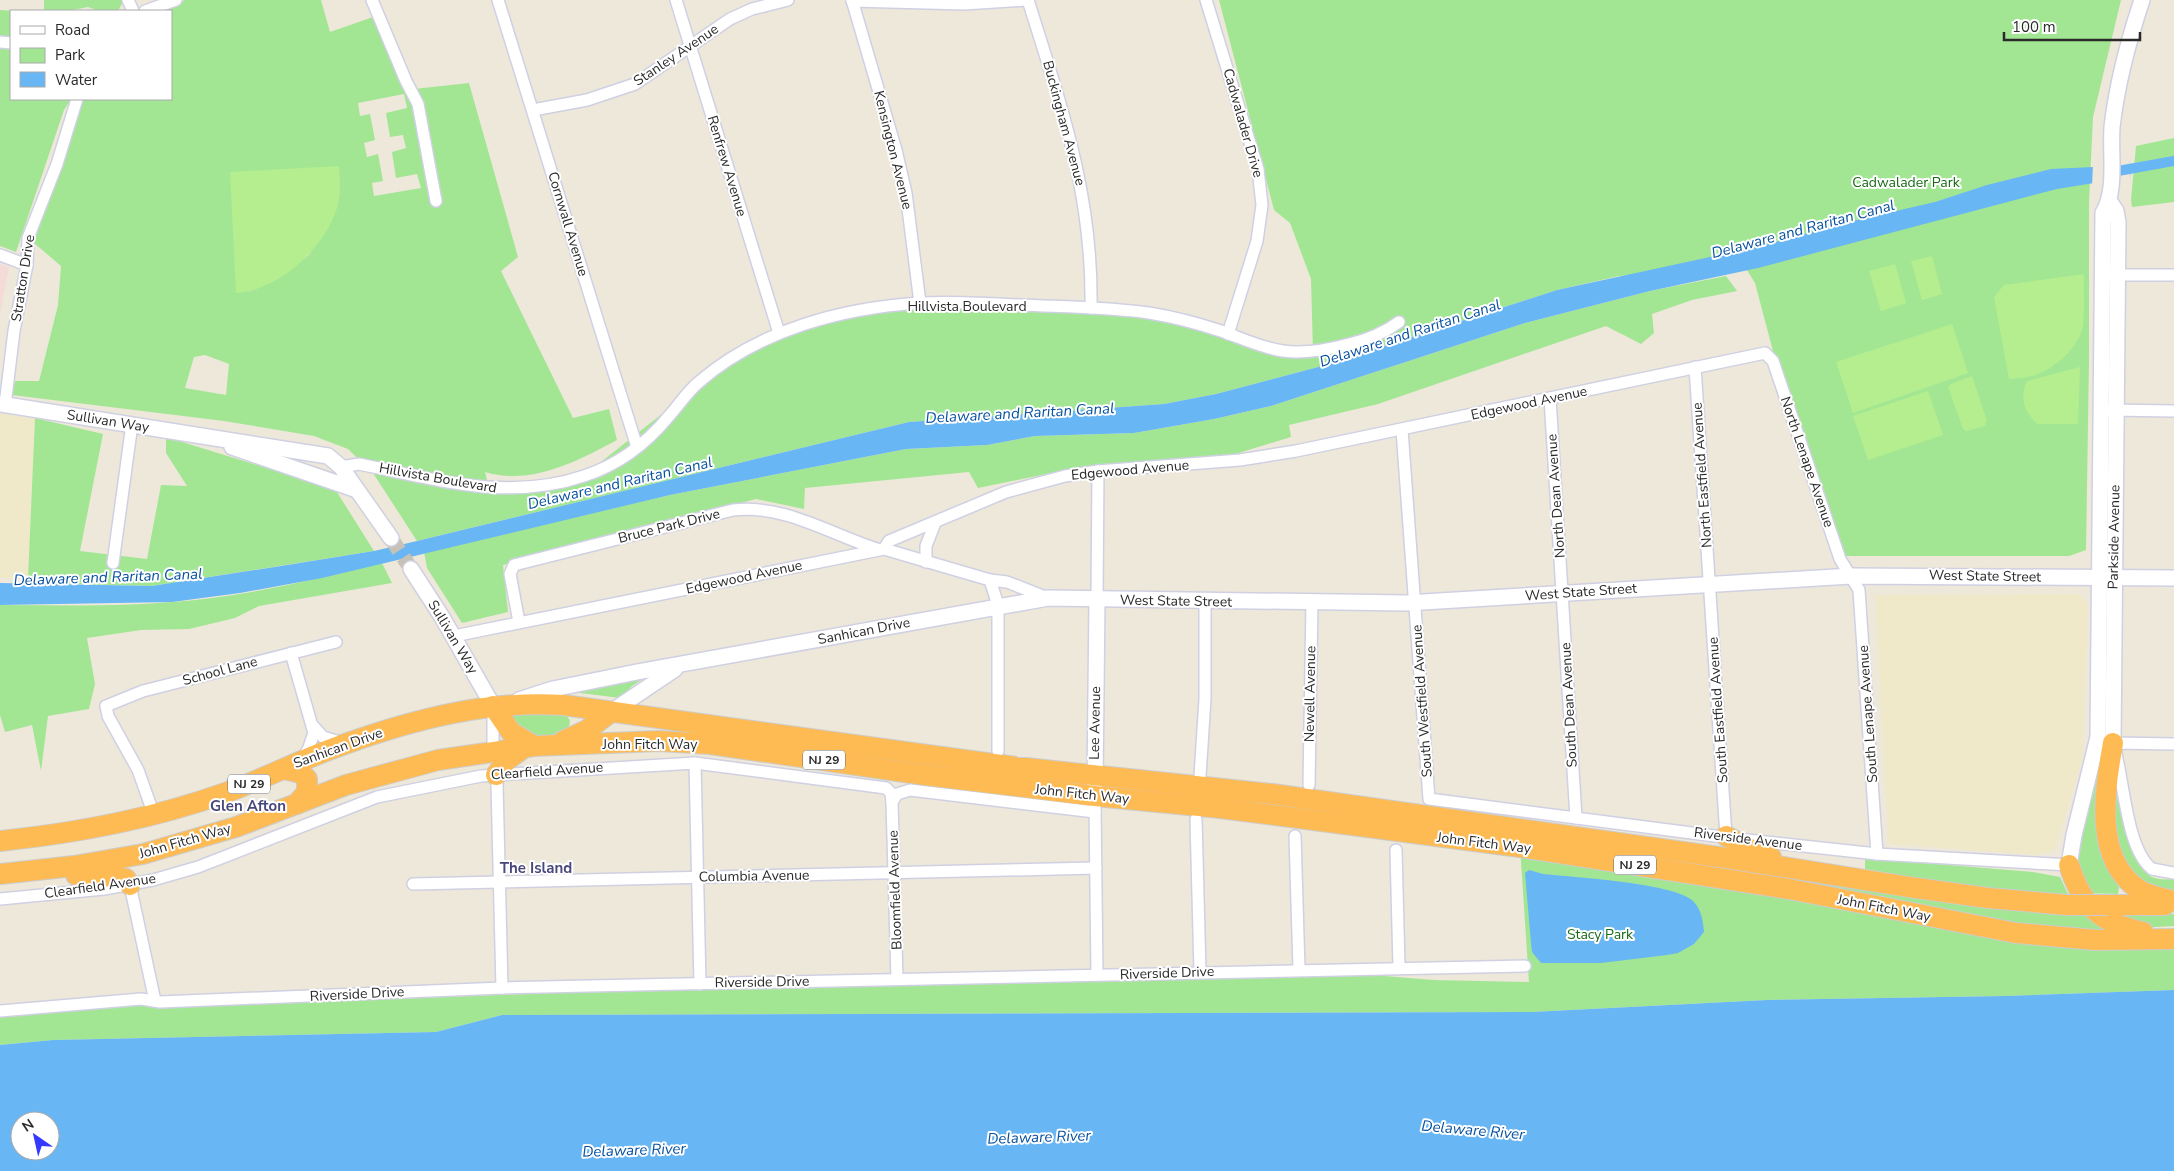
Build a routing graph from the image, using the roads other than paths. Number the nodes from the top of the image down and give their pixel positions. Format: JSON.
{"nodes":[{"id":1,"x":176,"y":0,"type":"edge"},
{"id":2,"x":372,"y":0,"type":"edge"},
{"id":3,"x":498,"y":0,"type":"edge"},
{"id":4,"x":676,"y":0,"type":"edge"},
{"id":5,"x":788,"y":0,"type":"edge"},
{"id":6,"x":852,"y":0,"type":"edge"},
{"id":7,"x":1027,"y":0,"type":"edge"},
{"id":8,"x":1206,"y":0,"type":"edge"},
{"id":9,"x":2142,"y":0,"type":"edge"},
{"id":10,"x":147,"y":10,"type":"edge"},
{"id":11,"x":690,"y":45,"type":"junction"},
{"id":12,"x":77,"y":100,"type":"edge"},
{"id":13,"x":533,"y":110,"type":"junction"},
{"id":14,"x":436,"y":201,"type":"dead end"},
{"id":15,"x":0,"y":255,"type":"edge"},
{"id":16,"x":26,"y":265,"type":"junction"},
{"id":17,"x":2110,"y":275,"type":"junction"},
{"id":18,"x":2174,"y":275,"type":"edge"},
{"id":19,"x":920,"y":304,"type":"junction"},
{"id":20,"x":1091,"y":308,"type":"junction"},
{"id":21,"x":1399,"y":322,"type":"dead end"},
{"id":22,"x":779,"y":333,"type":"junction"},
{"id":23,"x":1228,"y":334,"type":"junction"},
{"id":24,"x":1760,"y":353,"type":"joint"},
{"id":25,"x":1695,"y":367,"type":"junction"},
{"id":26,"x":1550,"y":398,"type":"junction"},
{"id":27,"x":2,"y":404,"type":"edge"},
{"id":28,"x":2109,"y":410,"type":"junction"},
{"id":29,"x":2174,"y":411,"type":"edge"},
{"id":30,"x":132,"y":424,"type":"junction"},
{"id":31,"x":1402,"y":430,"type":"junction"},
{"id":32,"x":215,"y":440,"type":"junction"},
{"id":33,"x":638,"y":447,"type":"junction"},
{"id":34,"x":272,"y":460,"type":"junction"},
{"id":35,"x":341,"y":466,"type":"junction"},
{"id":36,"x":1098,"y":471,"type":"junction"},
{"id":37,"x":358,"y":491,"type":"junction"},
{"id":38,"x":935,"y":523,"type":"junction"},
{"id":39,"x":391,"y":538,"type":"tunnel mouth"},
{"id":40,"x":881,"y":549,"type":"junction"},
{"id":41,"x":926,"y":562,"type":"junction"},
{"id":42,"x":113,"y":563,"type":"dead end"},
{"id":43,"x":411,"y":569,"type":"tunnel mouth"},
{"id":44,"x":1851,"y":576,"type":"junction"},
{"id":45,"x":2107,"y":578,"type":"junction"},
{"id":46,"x":2174,"y":578,"type":"edge"},
{"id":47,"x":990,"y":580,"type":"junction"},
{"id":48,"x":1709,"y":583,"type":"junction"},
{"id":49,"x":1562,"y":593,"type":"junction"},
{"id":50,"x":1048,"y":598,"type":"junction"},
{"id":51,"x":1097,"y":599,"type":"junction"},
{"id":52,"x":1205,"y":601,"type":"junction"},
{"id":53,"x":1312,"y":602,"type":"junction"},
{"id":54,"x":1414,"y":603,"type":"junction"},
{"id":55,"x":998,"y":605,"type":"junction"},
{"id":56,"x":519,"y":622,"type":"junction"},
{"id":57,"x":454,"y":636,"type":"junction"},
{"id":58,"x":336,"y":642,"type":"dead end"},
{"id":59,"x":292,"y":653,"type":"junction"},
{"id":60,"x":680,"y":665,"type":"junction"},
{"id":61,"x":499,"y":705,"type":"junction"},
{"id":62,"x":563,"y":705,"type":"junction"},
{"id":63,"x":611,"y":712,"type":"junction"},
{"id":64,"x":313,"y":726,"type":"junction"},
{"id":65,"x":575,"y":736,"type":"junction"},
{"id":66,"x":2113,"y":743,"type":"junction"},
{"id":67,"x":344,"y":744,"type":"junction"},
{"id":68,"x":2174,"y":744,"type":"edge"},
{"id":69,"x":537,"y":746,"type":"junction"},
{"id":70,"x":493,"y":751,"type":"junction"},
{"id":71,"x":998,"y":751,"type":"dead end"},
{"id":72,"x":695,"y":763,"type":"junction"},
{"id":73,"x":291,"y":766,"type":"junction"},
{"id":74,"x":496,"y":775,"type":"junction"},
{"id":75,"x":1095,"y":775,"type":"junction"},
{"id":76,"x":1200,"y":776,"type":"dead end"},
{"id":77,"x":1309,"y":785,"type":"dead end"},
{"id":78,"x":1429,"y":800,"type":"joint"},
{"id":79,"x":892,"y":802,"type":"junction"},
{"id":80,"x":297,"y":804,"type":"junction"},
{"id":81,"x":1095,"y":804,"type":"junction"},
{"id":82,"x":154,"y":816,"type":"junction"},
{"id":83,"x":1576,"y":818,"type":"junction"},
{"id":84,"x":1196,"y":820,"type":"dead end"},
{"id":85,"x":1295,"y":836,"type":"dead end"},
{"id":86,"x":1726,"y":836,"type":"junction"},
{"id":87,"x":0,"y":841,"type":"edge"},
{"id":88,"x":1396,"y":850,"type":"dead end"},
{"id":89,"x":1877,"y":854,"type":"junction"},
{"id":90,"x":2069,"y":864,"type":"junction"},
{"id":91,"x":1096,"y":868,"type":"junction"},
{"id":92,"x":32,"y":871,"type":"junction"},
{"id":93,"x":895,"y":872,"type":"junction"},
{"id":94,"x":2174,"y":873,"type":"edge"},
{"id":95,"x":0,"y":874,"type":"edge"},
{"id":96,"x":1838,"y":875,"type":"junction"},
{"id":97,"x":698,"y":877,"type":"junction"},
{"id":98,"x":500,"y":883,"type":"junction"},
{"id":99,"x":413,"y":884,"type":"dead end"},
{"id":100,"x":130,"y":885,"type":"junction"},
{"id":101,"x":0,"y":898,"type":"edge"},
{"id":102,"x":2174,"y":901,"type":"edge"},
{"id":103,"x":2174,"y":905,"type":"edge"},
{"id":104,"x":2174,"y":934,"type":"edge"},
{"id":105,"x":2174,"y":939,"type":"edge"},
{"id":106,"x":1525,"y":966,"type":"dead end"},
{"id":107,"x":1399,"y":968,"type":"junction"},
{"id":108,"x":1299,"y":969,"type":"junction"},
{"id":109,"x":1200,"y":972,"type":"junction"},
{"id":110,"x":1097,"y":975,"type":"junction"},
{"id":111,"x":897,"y":979,"type":"junction"},
{"id":112,"x":700,"y":984,"type":"junction"},
{"id":113,"x":502,"y":988,"type":"junction"},
{"id":114,"x":155,"y":1001,"type":"junction"},
{"id":115,"x":0,"y":1011,"type":"edge"}],
"edges":[{"from":1,"to":10,"type":"street"},
{"from":2,"to":14,"type":"street"},
{"from":3,"to":13,"type":"street","name":"Cornwall Avenue"},
{"from":4,"to":11,"type":"street","name":"Renfrew Avenue"},
{"from":5,"to":11,"type":"street","name":"Stanley Avenue"},
{"from":6,"to":7,"type":"street"},
{"from":6,"to":19,"type":"street","name":"Kensington Avenue"},
{"from":7,"to":20,"type":"street","name":"Buckingham Avenue"},
{"from":8,"to":23,"type":"street","name":"Cadwalader Drive"},
{"from":9,"to":17,"type":"main road","name":"Parkside Avenue"},
{"from":11,"to":13,"type":"street","name":"Stanley Avenue"},
{"from":11,"to":22,"type":"street","name":"Renfrew Avenue"},
{"from":12,"to":16,"type":"street","name":"Stratton Drive"},
{"from":13,"to":33,"type":"street","name":"Cornwall Avenue"},
{"from":15,"to":16,"type":"street"},
{"from":16,"to":27,"type":"street","name":"Stratton Drive"},
{"from":17,"to":18,"type":"street"},
{"from":17,"to":28,"type":"main road","name":"Parkside Avenue"},
{"from":19,"to":20,"type":"street","name":"Hillvista Boulevard"},
{"from":19,"to":22,"type":"street","name":"Hillvista Boulevard"},
{"from":20,"to":23,"type":"street","name":"Hillvista Boulevard"},
{"from":21,"to":23,"type":"street","name":"Hillvista Boulevard"},
{"from":22,"to":33,"type":"street","name":"Hillvista Boulevard"},
{"from":24,"to":25,"type":"street","name":"Edgewood Avenue"},
{"from":24,"to":44,"type":"street","name":"North Lenape Avenue"},
{"from":25,"to":26,"type":"street","name":"Edgewood Avenue"},
{"from":25,"to":48,"type":"street","name":"North Eastfield Avenue"},
{"from":26,"to":31,"type":"street","name":"Edgewood Avenue"},
{"from":26,"to":49,"type":"street","name":"North Dean Avenue"},
{"from":27,"to":30,"type":"main road","name":"Sullivan Way"},
{"from":28,"to":29,"type":"street"},
{"from":28,"to":45,"type":"main road","name":"Parkside Avenue"},
{"from":30,"to":32,"type":"main road","name":"Sullivan Way"},
{"from":30,"to":42,"type":"street"},
{"from":31,"to":36,"type":"street","name":"Edgewood Avenue"},
{"from":31,"to":54,"type":"street","name":"South Westfield Avenue"},
{"from":32,"to":34,"type":"main road","name":"Sullivan Way"},
{"from":32,"to":35,"type":"main road","name":"Sullivan Way"},
{"from":33,"to":35,"type":"street","name":"Hillvista Boulevard"},
{"from":34,"to":35,"type":"main road"},
{"from":34,"to":37,"type":"main road","name":"Sullivan Way"},
{"from":35,"to":37,"type":"main road","name":"Sullivan Way"},
{"from":36,"to":38,"type":"street","name":"Edgewood Avenue"},
{"from":36,"to":51,"type":"street","name":"Lee Avenue"},
{"from":37,"to":39,"type":"main road","name":"Sullivan Way"},
{"from":38,"to":40,"type":"street","name":"Edgewood Avenue"},
{"from":38,"to":41,"type":"street"},
{"from":40,"to":41,"type":"street","name":"West State Street"},
{"from":40,"to":56,"type":"street","name":"Edgewood Avenue"},
{"from":40,"to":56,"type":"street","name":"Bruce Park Drive"},
{"from":41,"to":47,"type":"street","name":"West State Street"},
{"from":43,"to":57,"type":"main road","name":"Sullivan Way"},
{"from":44,"to":45,"type":"main road","name":"West State Street"},
{"from":44,"to":48,"type":"main road","name":"West State Street"},
{"from":44,"to":89,"type":"street","name":"South Lenape Avenue"},
{"from":45,"to":46,"type":"main road","name":"West State Street"},
{"from":45,"to":66,"type":"main road","name":"Parkside Avenue"},
{"from":45,"to":90,"type":"main road","name":"Parkside Avenue"},
{"from":47,"to":50,"type":"street","name":"West State Street"},
{"from":47,"to":55,"type":"street"},
{"from":48,"to":49,"type":"main road","name":"West State Street"},
{"from":48,"to":86,"type":"street","name":"South Eastfield Avenue"},
{"from":49,"to":54,"type":"main road","name":"West State Street"},
{"from":49,"to":83,"type":"street","name":"South Dean Avenue"},
{"from":50,"to":51,"type":"main road","name":"West State Street"},
{"from":50,"to":55,"type":"main road","name":"Sanhican Drive"},
{"from":51,"to":52,"type":"main road","name":"West State Street"},
{"from":51,"to":75,"type":"main road","name":"Lee Avenue"},
{"from":52,"to":53,"type":"main road","name":"West State Street"},
{"from":52,"to":76,"type":"street"},
{"from":53,"to":54,"type":"main road","name":"West State Street"},
{"from":53,"to":77,"type":"street","name":"Newell Avenue"},
{"from":54,"to":78,"type":"street","name":"South Westfield Avenue"},
{"from":55,"to":60,"type":"main road","name":"Sanhican Drive"},
{"from":55,"to":71,"type":"street"},
{"from":56,"to":57,"type":"street","name":"Edgewood Avenue"},
{"from":57,"to":61,"type":"main road","name":"Sullivan Way"},
{"from":58,"to":59,"type":"street","name":"School Lane"},
{"from":59,"to":64,"type":"street"},
{"from":59,"to":82,"type":"street","name":"School Lane"},
{"from":60,"to":61,"type":"main road","name":"Sanhican Drive"},
{"from":60,"to":63,"type":"main road","name":"Sanhican Drive"},
{"from":61,"to":62,"type":"highway","name":"John Fitch Way","number":"NJ 29"},
{"from":61,"to":67,"type":"highway","name":"Sanhican Drive","number":"NJ 29"},
{"from":61,"to":69,"type":"highway"},
{"from":61,"to":70,"type":"street"},
{"from":62,"to":63,"type":"highway","name":"John Fitch Way","number":"NJ 29"},
{"from":62,"to":65,"type":"highway"},
{"from":63,"to":65,"type":"highway"},
{"from":63,"to":75,"type":"highway","name":"John Fitch Way","number":"NJ 29"},
{"from":64,"to":67,"type":"street"},
{"from":64,"to":73,"type":"street"},
{"from":65,"to":69,"type":"highway"},
{"from":66,"to":68,"type":"street"},
{"from":66,"to":94,"type":"street","name":"Parkside Avenue"},
{"from":66,"to":102,"type":"highway"},
{"from":67,"to":73,"type":"highway","name":"Sanhican Drive","number":"NJ 29"},
{"from":69,"to":70,"type":"highway","name":"John Fitch Way","number":"NJ 29"},
{"from":69,"to":74,"type":"highway"},
{"from":69,"to":81,"type":"highway","name":"John Fitch Way","number":"NJ 29"},
{"from":70,"to":74,"type":"street"},
{"from":70,"to":80,"type":"highway","name":"John Fitch Way","number":"NJ 29"},
{"from":72,"to":74,"type":"street","name":"Clearfield Avenue"},
{"from":72,"to":79,"type":"street","name":"Clearfield Avenue"},
{"from":72,"to":97,"type":"street"},
{"from":73,"to":80,"type":"highway"},
{"from":73,"to":82,"type":"highway","name":"Sanhican Drive","number":"NJ 29"},
{"from":74,"to":98,"type":"street"},
{"from":74,"to":100,"type":"street","name":"Clearfield Avenue"},
{"from":75,"to":81,"type":"main road","name":"Lee Avenue"},
{"from":75,"to":96,"type":"highway","name":"John Fitch Way","number":"NJ 29"},
{"from":78,"to":83,"type":"street","name":"Riverside Avenue"},
{"from":79,"to":81,"type":"street"},
{"from":79,"to":93,"type":"street","name":"Bloomfield Avenue"},
{"from":80,"to":92,"type":"highway","name":"John Fitch Way","number":"NJ 29"},
{"from":81,"to":91,"type":"street","name":"Lee Avenue"},
{"from":81,"to":105,"type":"highway","name":"John Fitch Way","number":"NJ 29"},
{"from":82,"to":87,"type":"highway","name":"Sanhican Drive","number":"NJ 29"},
{"from":83,"to":86,"type":"street","name":"Riverside Avenue"},
{"from":84,"to":109,"type":"street"},
{"from":85,"to":108,"type":"street"},
{"from":86,"to":89,"type":"street","name":"Riverside Avenue"},
{"from":86,"to":96,"type":"highway"},
{"from":88,"to":107,"type":"street"},
{"from":89,"to":90,"type":"street","name":"Riverside Avenue"},
{"from":90,"to":104,"type":"highway"},
{"from":91,"to":93,"type":"street","name":"Columbia Avenue"},
{"from":91,"to":110,"type":"street","name":"Lee Avenue"},
{"from":92,"to":95,"type":"highway","name":"John Fitch Way","number":"NJ 29"},
{"from":92,"to":100,"type":"highway"},
{"from":93,"to":97,"type":"street","name":"Columbia Avenue"},
{"from":93,"to":111,"type":"street","name":"Bloomfield Avenue"},
{"from":96,"to":103,"type":"highway","name":"John Fitch Way","number":"NJ 29","bridge":true},
{"from":97,"to":98,"type":"street","name":"Columbia Avenue"},
{"from":97,"to":112,"type":"street"},
{"from":98,"to":99,"type":"street","name":"Columbia Avenue"},
{"from":98,"to":113,"type":"street"},
{"from":100,"to":101,"type":"street","name":"Clearfield Avenue"},
{"from":100,"to":114,"type":"street"},
{"from":106,"to":107,"type":"street","name":"Riverside Drive"},
{"from":107,"to":108,"type":"street","name":"Riverside Drive"},
{"from":108,"to":109,"type":"street","name":"Riverside Drive"},
{"from":109,"to":110,"type":"street","name":"Riverside Drive"},
{"from":110,"to":111,"type":"street","name":"Riverside Drive"},
{"from":111,"to":112,"type":"street","name":"Riverside Drive"},
{"from":112,"to":113,"type":"street","name":"Riverside Drive"},
{"from":113,"to":114,"type":"street","name":"Riverside Drive"},
{"from":114,"to":115,"type":"street","name":"Riverside Drive"}]}
